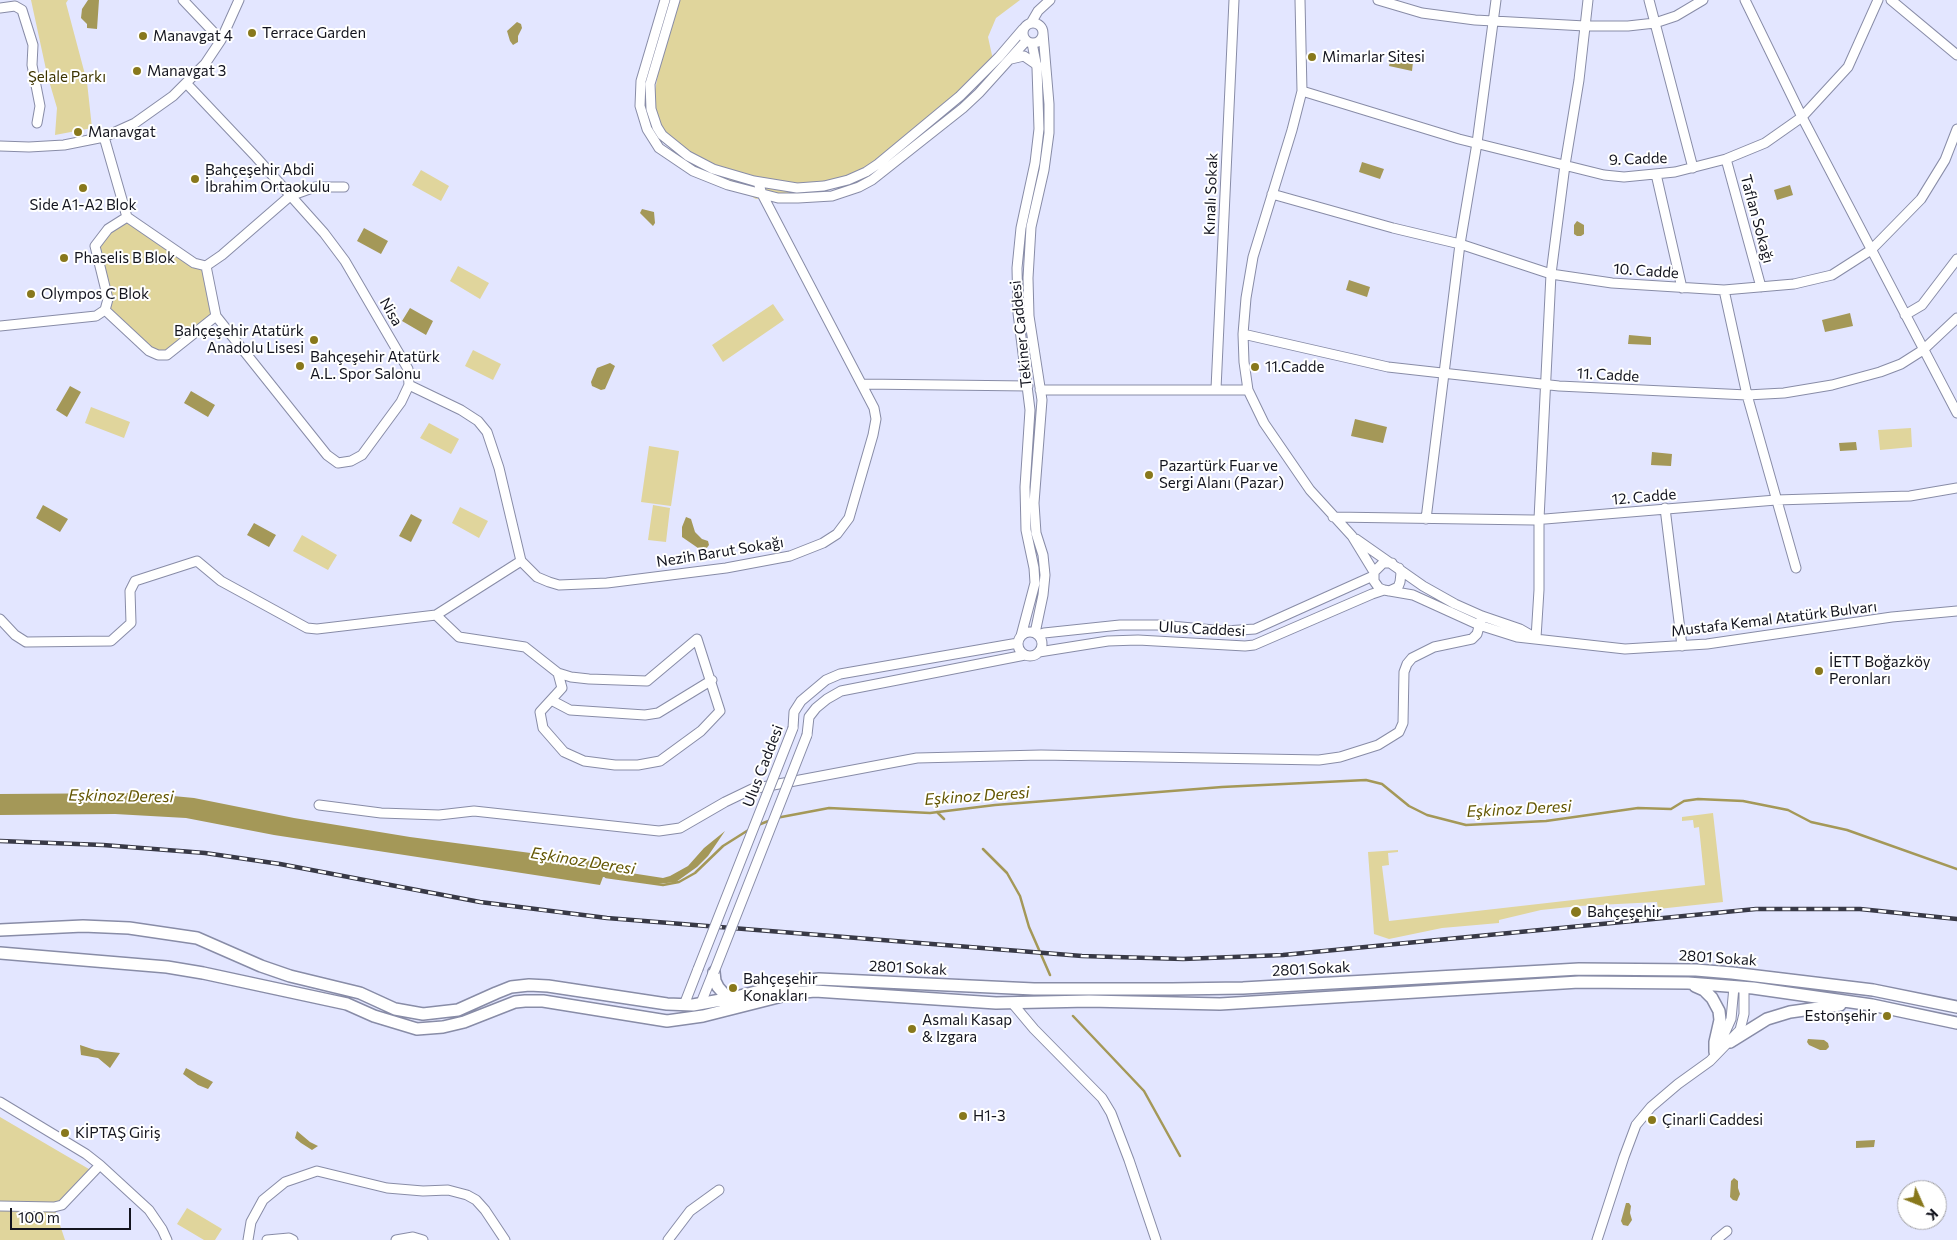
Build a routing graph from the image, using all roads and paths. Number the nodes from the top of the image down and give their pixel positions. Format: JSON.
{"nodes":[{"id":1,"x":184,"y":0,"type":"edge"},
{"id":2,"x":239,"y":0,"type":"edge"},
{"id":3,"x":1050,"y":0,"type":"edge"},
{"id":4,"x":1234,"y":0,"type":"edge"},
{"id":5,"x":1300,"y":0,"type":"edge"},
{"id":6,"x":1378,"y":0,"type":"edge"},
{"id":7,"x":1496,"y":0,"type":"edge"},
{"id":8,"x":1588,"y":0,"type":"edge"},
{"id":9,"x":1649,"y":0,"type":"edge"},
{"id":10,"x":1703,"y":0,"type":"edge"},
{"id":11,"x":1745,"y":0,"type":"edge"},
{"id":12,"x":1878,"y":0,"type":"edge"},
{"id":13,"x":1891,"y":0,"type":"edge"},
{"id":14,"x":669,"y":4,"type":"edge"},
{"id":15,"x":0,"y":8,"type":"edge"},
{"id":16,"x":1492,"y":22,"type":"junction"},
{"id":17,"x":1655,"y":22,"type":"junction"},
{"id":18,"x":1027,"y":26,"type":"junction"},
{"id":19,"x":1585,"y":26,"type":"junction"},
{"id":20,"x":1043,"y":33,"type":"junction"},
{"id":21,"x":221,"y":40,"type":"junction"},
{"id":22,"x":1029,"y":42,"type":"junction"},
{"id":23,"x":1957,"y":55,"type":"edge"},
{"id":24,"x":1010,"y":59,"type":"junction"},
{"id":25,"x":1037,"y":65,"type":"junction"},
{"id":26,"x":186,"y":83,"type":"junction"},
{"id":27,"x":1302,"y":91,"type":"junction"},
{"id":28,"x":1802,"y":117,"type":"junction"},
{"id":29,"x":37,"y":123,"type":"dead end"},
{"id":30,"x":1957,"y":129,"type":"edge"},
{"id":31,"x":104,"y":137,"type":"junction"},
{"id":32,"x":1477,"y":144,"type":"junction"},
{"id":33,"x":0,"y":146,"type":"edge"},
{"id":34,"x":1726,"y":159,"type":"junction"},
{"id":35,"x":1565,"y":165,"type":"junction"},
{"id":36,"x":1693,"y":168,"type":"junction"},
{"id":37,"x":1656,"y":174,"type":"junction"},
{"id":38,"x":758,"y":182,"type":"junction"},
{"id":39,"x":344,"y":187,"type":"dead end"},
{"id":40,"x":762,"y":194,"type":"junction"},
{"id":41,"x":1272,"y":194,"type":"junction"},
{"id":42,"x":290,"y":196,"type":"junction"},
{"id":43,"x":127,"y":217,"type":"junction"},
{"id":44,"x":1460,"y":244,"type":"junction"},
{"id":45,"x":1871,"y":250,"type":"junction"},
{"id":46,"x":1957,"y":259,"type":"edge"},
{"id":47,"x":206,"y":266,"type":"junction"},
{"id":48,"x":1552,"y":274,"type":"junction"},
{"id":49,"x":1761,"y":287,"type":"junction"},
{"id":50,"x":1682,"y":288,"type":"junction"},
{"id":51,"x":1724,"y":290,"type":"junction"},
{"id":52,"x":105,"y":310,"type":"junction"},
{"id":53,"x":1905,"y":315,"type":"junction"},
{"id":54,"x":216,"y":316,"type":"junction"},
{"id":55,"x":1957,"y":318,"type":"edge"},
{"id":56,"x":0,"y":326,"type":"edge"},
{"id":57,"x":1243,"y":334,"type":"junction"},
{"id":58,"x":1923,"y":350,"type":"junction"},
{"id":59,"x":1445,"y":373,"type":"junction"},
{"id":60,"x":862,"y":384,"type":"junction"},
{"id":61,"x":409,"y":385,"type":"junction"},
{"id":62,"x":1545,"y":385,"type":"junction"},
{"id":63,"x":1028,"y":386,"type":"junction"},
{"id":64,"x":1040,"y":390,"type":"junction"},
{"id":65,"x":1216,"y":390,"type":"junction"},
{"id":66,"x":1248,"y":390,"type":"junction"},
{"id":67,"x":1747,"y":395,"type":"junction"},
{"id":68,"x":1957,"y":413,"type":"edge"},
{"id":69,"x":1957,"y":488,"type":"edge"},
{"id":70,"x":1776,"y":500,"type":"junction"},
{"id":71,"x":1665,"y":508,"type":"junction"},
{"id":72,"x":1333,"y":517,"type":"junction"},
{"id":73,"x":1426,"y":519,"type":"junction"},
{"id":74,"x":1539,"y":519,"type":"junction"},
{"id":75,"x":1352,"y":536,"type":"junction"},
{"id":76,"x":521,"y":561,"type":"junction"},
{"id":77,"x":1395,"y":565,"type":"junction"},
{"id":78,"x":1796,"y":568,"type":"dead end"},
{"id":79,"x":1373,"y":574,"type":"junction"},
{"id":80,"x":1386,"y":591,"type":"junction"},
{"id":81,"x":1957,"y":611,"type":"edge"},
{"id":82,"x":436,"y":615,"type":"junction"},
{"id":83,"x":0,"y":619,"type":"edge"},
{"id":84,"x":1481,"y":620,"type":"junction"},
{"id":85,"x":1037,"y":634,"type":"junction"},
{"id":86,"x":1536,"y":638,"type":"junction"},
{"id":87,"x":1019,"y":640,"type":"junction"},
{"id":88,"x":1682,"y":646,"type":"junction"},
{"id":89,"x":1039,"y":652,"type":"junction"},
{"id":90,"x":1025,"y":655,"type":"junction"},
{"id":91,"x":558,"y":672,"type":"junction"},
{"id":92,"x":712,"y":680,"type":"junction"},
{"id":93,"x":551,"y":700,"type":"junction"},
{"id":94,"x":319,"y":805,"type":"dead end"},
{"id":95,"x":0,"y":930,"type":"edge"},
{"id":96,"x":0,"y":953,"type":"edge"},
{"id":97,"x":714,"y":972,"type":"junction"},
{"id":98,"x":1732,"y":973,"type":"junction"},
{"id":99,"x":1688,"y":983,"type":"junction"},
{"id":100,"x":1740,"y":985,"type":"junction"},
{"id":101,"x":1052,"y":989,"type":"junction"},
{"id":102,"x":1873,"y":990,"type":"junction"},
{"id":103,"x":732,"y":998,"type":"junction"},
{"id":104,"x":543,"y":1000,"type":"junction"},
{"id":105,"x":701,"y":1003,"type":"junction"},
{"id":106,"x":1013,"y":1004,"type":"junction"},
{"id":107,"x":1858,"y":1004,"type":"junction"},
{"id":108,"x":1957,"y":1007,"type":"edge"},
{"id":109,"x":687,"y":1008,"type":"junction"},
{"id":110,"x":703,"y":1016,"type":"junction"},
{"id":111,"x":1957,"y":1023,"type":"edge"},
{"id":112,"x":1730,"y":1042,"type":"junction"},
{"id":113,"x":1713,"y":1056,"type":"junction"},
{"id":114,"x":0,"y":1102,"type":"edge"},
{"id":115,"x":100,"y":1165,"type":"junction"},
{"id":116,"x":719,"y":1190,"type":"dead end"},
{"id":117,"x":0,"y":1206,"type":"edge"},
{"id":118,"x":1727,"y":1231,"type":"dead end"},
{"id":119,"x":167,"y":1240,"type":"edge"},
{"id":120,"x":248,"y":1240,"type":"edge"},
{"id":121,"x":267,"y":1240,"type":"edge"},
{"id":122,"x":293,"y":1240,"type":"edge"},
{"id":123,"x":396,"y":1240,"type":"edge"},
{"id":124,"x":423,"y":1240,"type":"edge"},
{"id":125,"x":505,"y":1240,"type":"edge"},
{"id":126,"x":668,"y":1240,"type":"edge"},
{"id":127,"x":1156,"y":1240,"type":"edge"},
{"id":128,"x":1597,"y":1240,"type":"edge"},
{"id":129,"x":1716,"y":1240,"type":"edge"}],
"edges":[{"from":1,"to":21,"type":"street"},
{"from":2,"to":21,"type":"street"},
{"from":3,"to":18,"type":"street"},
{"from":4,"to":65,"type":"street","name":"Kınalı Sokak"},
{"from":5,"to":27,"type":"street"},
{"from":6,"to":16,"type":"street"},
{"from":7,"to":16,"type":"street"},
{"from":8,"to":19,"type":"street"},
{"from":9,"to":17,"type":"street"},
{"from":10,"to":17,"type":"street"},
{"from":11,"to":28,"type":"street"},
{"from":12,"to":28,"type":"street","name":"9. Cadde"},
{"from":13,"to":23,"type":"street"},
{"from":14,"to":38,"type":"street"},
{"from":14,"to":40,"type":"street"},
{"from":15,"to":29,"type":"street"},
{"from":16,"to":19,"type":"street"},
{"from":16,"to":32,"type":"street"},
{"from":17,"to":19,"type":"street"},
{"from":17,"to":36,"type":"street"},
{"from":18,"to":20,"type":"street"},
{"from":18,"to":22,"type":"street","name":"Tekiner Caddesi"},
{"from":18,"to":38,"type":"street"},
{"from":19,"to":35,"type":"street"},
{"from":20,"to":22,"type":"street"},
{"from":20,"to":64,"type":"street","name":"Tekiner Caddesi"},
{"from":21,"to":26,"type":"street"},
{"from":22,"to":24,"type":"street"},
{"from":22,"to":25,"type":"street","name":"Tekiner Caddesi"},
{"from":24,"to":25,"type":"street"},
{"from":24,"to":40,"type":"street"},
{"from":25,"to":63,"type":"street","name":"Tekiner Caddesi"},
{"from":26,"to":31,"type":"street"},
{"from":26,"to":42,"type":"street","name":"Nisa"},
{"from":27,"to":32,"type":"street","name":"9. Cadde"},
{"from":27,"to":41,"type":"street"},
{"from":28,"to":34,"type":"street","name":"9. Cadde"},
{"from":28,"to":45,"type":"street"},
{"from":30,"to":45,"type":"street","name":"10. Cadde"},
{"from":31,"to":33,"type":"street"},
{"from":31,"to":43,"type":"street"},
{"from":32,"to":35,"type":"street","name":"9. Cadde"},
{"from":32,"to":44,"type":"street"},
{"from":34,"to":36,"type":"street","name":"9. Cadde"},
{"from":34,"to":49,"type":"street","name":"Taflan Sokağı"},
{"from":35,"to":37,"type":"street","name":"9. Cadde"},
{"from":35,"to":48,"type":"street"},
{"from":36,"to":37,"type":"street","name":"9. Cadde"},
{"from":37,"to":50,"type":"street"},
{"from":38,"to":40,"type":"street","name":"Nezih Barut Sokağı"},
{"from":39,"to":42,"type":"street"},
{"from":40,"to":60,"type":"street","name":"Nezih Barut Sokağı"},
{"from":41,"to":44,"type":"street","name":"10. Cadde"},
{"from":41,"to":57,"type":"street"},
{"from":42,"to":47,"type":"street"},
{"from":42,"to":61,"type":"street","name":"Nisa"},
{"from":43,"to":47,"type":"street"},
{"from":43,"to":52,"type":"street"},
{"from":44,"to":48,"type":"street","name":"10. Cadde"},
{"from":44,"to":59,"type":"street"},
{"from":45,"to":49,"type":"street","name":"10. Cadde"},
{"from":45,"to":53,"type":"street"},
{"from":46,"to":53,"type":"street"},
{"from":47,"to":54,"type":"street"},
{"from":48,"to":50,"type":"street","name":"10. Cadde"},
{"from":48,"to":62,"type":"street"},
{"from":49,"to":51,"type":"street","name":"10. Cadde"},
{"from":50,"to":51,"type":"street","name":"10. Cadde"},
{"from":51,"to":67,"type":"street"},
{"from":52,"to":54,"type":"street"},
{"from":52,"to":56,"type":"street"},
{"from":53,"to":58,"type":"street"},
{"from":54,"to":61,"type":"street"},
{"from":55,"to":58,"type":"street","name":"11. Cadde"},
{"from":57,"to":59,"type":"street","name":"11. Cadde"},
{"from":57,"to":66,"type":"street"},
{"from":58,"to":67,"type":"street","name":"11. Cadde"},
{"from":58,"to":68,"type":"street"},
{"from":59,"to":62,"type":"street","name":"11. Cadde"},
{"from":59,"to":73,"type":"street"},
{"from":60,"to":63,"type":"street"},
{"from":60,"to":76,"type":"street","name":"Nezih Barut Sokağı"},
{"from":61,"to":76,"type":"street"},
{"from":62,"to":67,"type":"street","name":"11. Cadde"},
{"from":62,"to":74,"type":"street"},
{"from":63,"to":87,"type":"street","name":"Tekiner Caddesi"},
{"from":64,"to":65,"type":"street"},
{"from":64,"to":85,"type":"street","name":"Tekiner Caddesi"},
{"from":65,"to":66,"type":"street"},
{"from":66,"to":72,"type":"street"},
{"from":67,"to":70,"type":"street"},
{"from":69,"to":70,"type":"street","name":"12. Cadde"},
{"from":70,"to":71,"type":"street","name":"12. Cadde"},
{"from":70,"to":78,"type":"street"},
{"from":71,"to":74,"type":"street","name":"12. Cadde"},
{"from":71,"to":88,"type":"street"},
{"from":72,"to":73,"type":"street","name":"12. Cadde"},
{"from":72,"to":75,"type":"street"},
{"from":73,"to":74,"type":"street","name":"12. Cadde"},
{"from":74,"to":86,"type":"street"},
{"from":75,"to":77,"type":"street","name":"Mustafa Kemal Atatürk Bulvarı"},
{"from":75,"to":79,"type":"street"},
{"from":76,"to":82,"type":"street"},
{"from":77,"to":79,"type":"street"},
{"from":77,"to":80,"type":"street"},
{"from":77,"to":84,"type":"street","name":"Mustafa Kemal Atatürk Bulvarı"},
{"from":79,"to":80,"type":"street"},
{"from":79,"to":85,"type":"street","name":"Ulus Caddesi"},
{"from":80,"to":84,"type":"street","name":"Mustafa Kemal Atatürk Bulvarı"},
{"from":80,"to":89,"type":"street","name":"Ulus Caddesi"},
{"from":81,"to":88,"type":"street","name":"Mustafa Kemal Atatürk Bulvarı"},
{"from":82,"to":83,"type":"street"},
{"from":82,"to":91,"type":"street"},
{"from":84,"to":86,"type":"street","name":"Mustafa Kemal Atatürk Bulvarı"},
{"from":84,"to":94,"type":"street"},
{"from":85,"to":87,"type":"street","name":"Ulus Caddesi"},
{"from":85,"to":89,"type":"street"},
{"from":86,"to":88,"type":"street","name":"Mustafa Kemal Atatürk Bulvarı"},
{"from":87,"to":90,"type":"street"},
{"from":87,"to":109,"type":"street","name":"Ulus Caddesi","bridge":true},
{"from":89,"to":90,"type":"street","name":"Ulus Caddesi"},
{"from":90,"to":97,"type":"street","name":"Ulus Caddesi","bridge":true},
{"from":91,"to":92,"type":"street"},
{"from":91,"to":93,"type":"street"},
{"from":92,"to":93,"type":"street"},
{"from":92,"to":93,"type":"street"},
{"from":95,"to":109,"type":"main road","name":"2801 Sokak"},
{"from":96,"to":104,"type":"main road"},
{"from":97,"to":103,"type":"main road"},
{"from":97,"to":105,"type":"street","name":"Ulus Caddesi"},
{"from":98,"to":100,"type":"main road"},
{"from":98,"to":101,"type":"main road","name":"2801 Sokak"},
{"from":98,"to":102,"type":"main road","name":"2801 Sokak"},
{"from":99,"to":100,"type":"main road","name":"2801 Sokak"},
{"from":99,"to":106,"type":"main road","name":"2801 Sokak"},
{"from":99,"to":113,"type":"main road"},
{"from":100,"to":102,"type":"main road"},
{"from":100,"to":107,"type":"main road","name":"2801 Sokak"},
{"from":100,"to":112,"type":"street"},
{"from":100,"to":113,"type":"street"},
{"from":101,"to":103,"type":"main road","name":"2801 Sokak"},
{"from":101,"to":106,"type":"main road"},
{"from":102,"to":108,"type":"main road","name":"2801 Sokak"},
{"from":103,"to":105,"type":"main road","name":"2801 Sokak"},
{"from":104,"to":109,"type":"main road"},
{"from":104,"to":110,"type":"main road","name":"2801 Sokak"},
{"from":105,"to":109,"type":"main road","name":"2801 Sokak"},
{"from":106,"to":110,"type":"main road","name":"2801 Sokak"},
{"from":106,"to":127,"type":"street"},
{"from":107,"to":111,"type":"main road","name":"2801 Sokak"},
{"from":107,"to":112,"type":"main road"},
{"from":109,"to":110,"type":"main road"},
{"from":112,"to":113,"type":"street"},
{"from":113,"to":128,"type":"street"},
{"from":114,"to":115,"type":"street"},
{"from":115,"to":117,"type":"street"},
{"from":115,"to":119,"type":"street"},
{"from":116,"to":126,"type":"street"},
{"from":118,"to":129,"type":"street"},
{"from":120,"to":125,"type":"street"},
{"from":121,"to":122,"type":"street"},
{"from":123,"to":124,"type":"street"}]}
